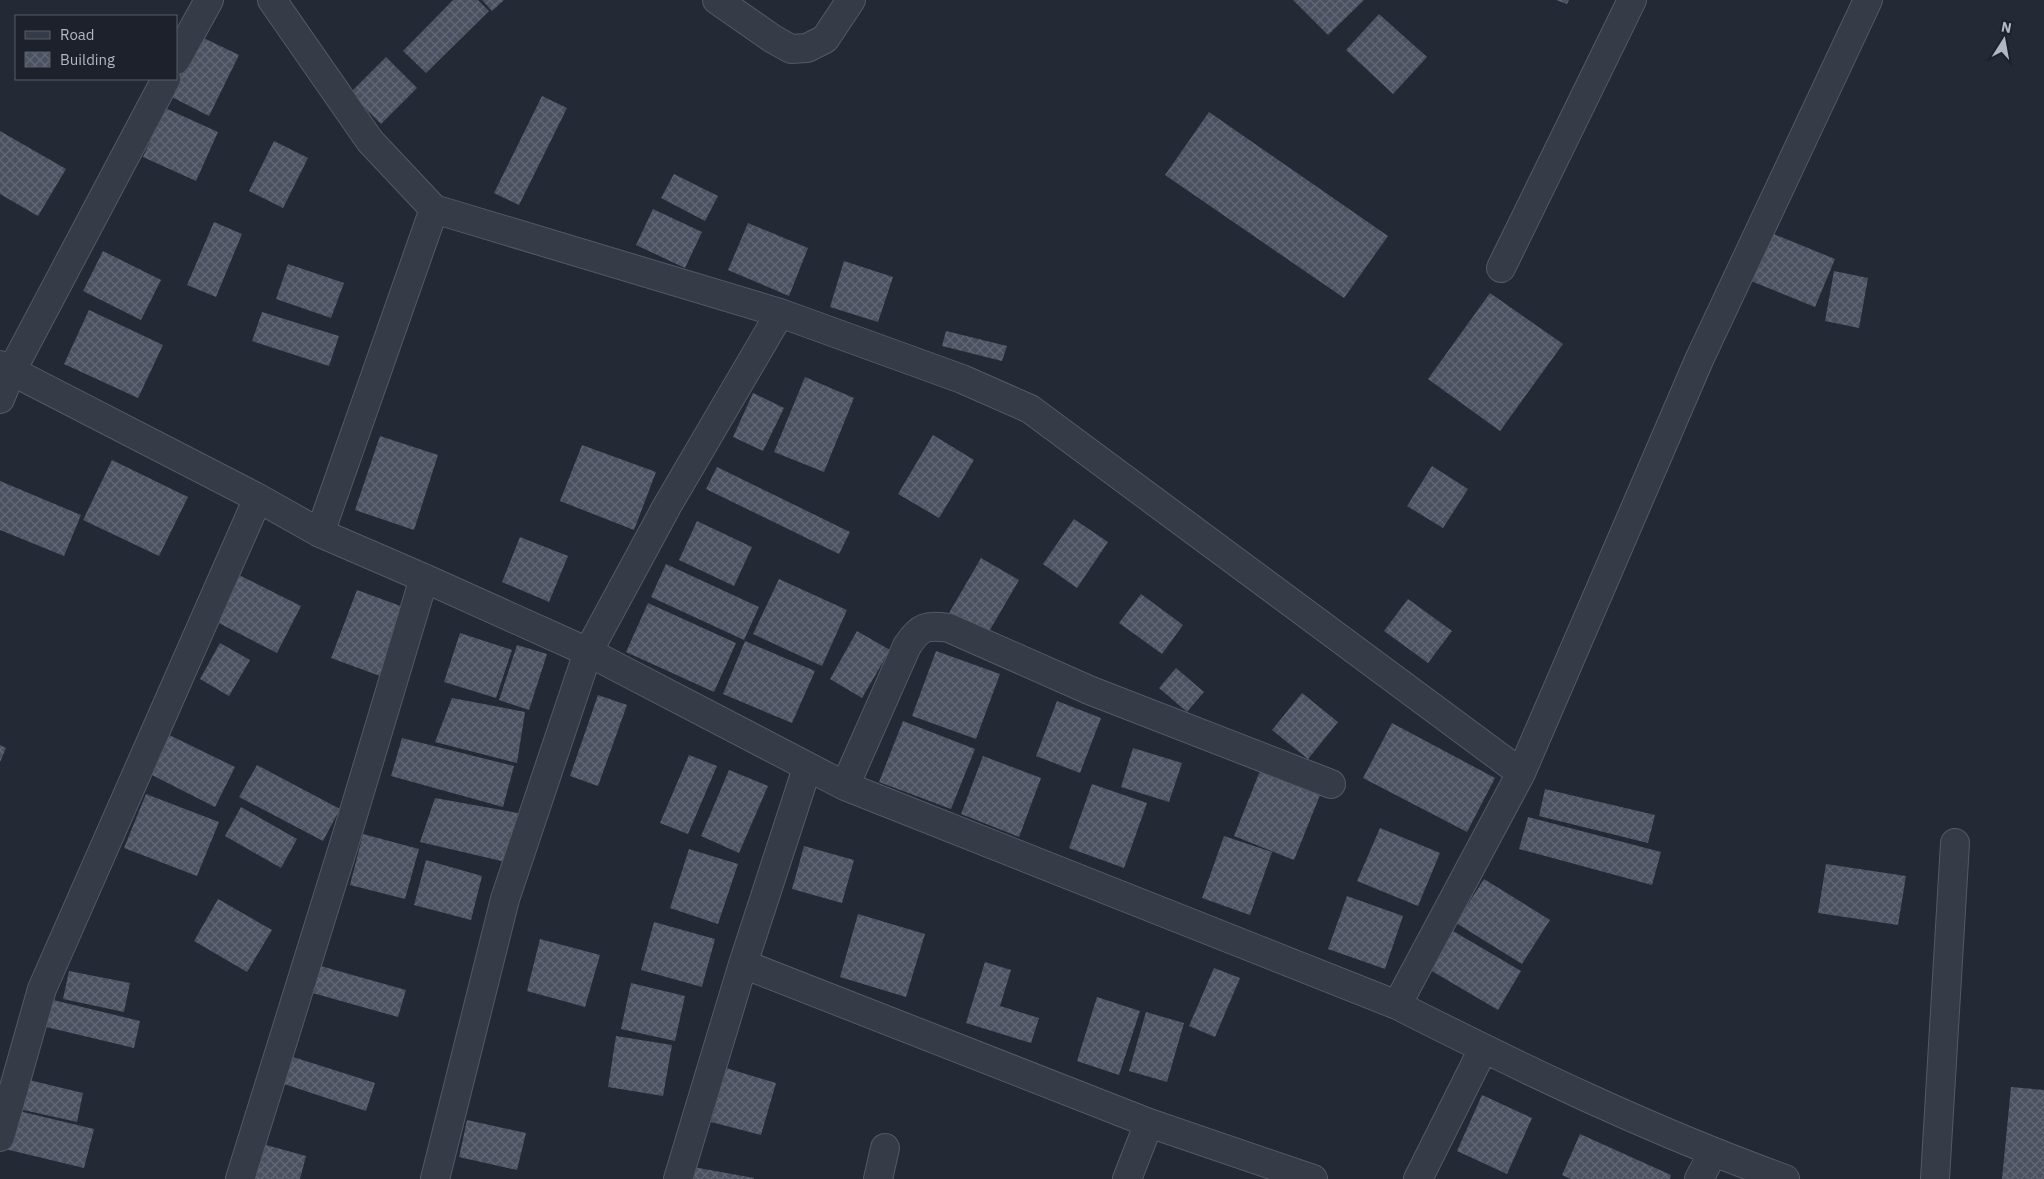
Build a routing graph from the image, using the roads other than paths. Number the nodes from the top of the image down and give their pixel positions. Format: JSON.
{"nodes":[{"id":1,"x":209,"y":0,"type":"edge"},
{"id":2,"x":272,"y":0,"type":"edge"},
{"id":3,"x":717,"y":0,"type":"edge"},
{"id":4,"x":851,"y":0,"type":"edge"},
{"id":5,"x":1632,"y":0,"type":"edge"},
{"id":6,"x":1868,"y":0,"type":"edge"},
{"id":7,"x":178,"y":56,"type":"edge"},
{"id":8,"x":165,"y":80,"type":"edge"},
{"id":9,"x":434,"y":210,"type":"junction"},
{"id":10,"x":1501,"y":268,"type":"dead end"},
{"id":11,"x":780,"y":313,"type":"junction"},
{"id":12,"x":6,"y":369,"type":"edge"},
{"id":13,"x":0,"y":399,"type":"edge"},
{"id":14,"x":258,"y":498,"type":"junction"},
{"id":15,"x":320,"y":533,"type":"junction"},
{"id":16,"x":424,"y":578,"type":"junction"},
{"id":17,"x":588,"y":652,"type":"junction"},
{"id":18,"x":808,"y":768,"type":"junction"},
{"id":19,"x":1521,"y":773,"type":"junction"},
{"id":20,"x":1331,"y":784,"type":"dead end"},
{"id":21,"x":845,"y":786,"type":"junction"},
{"id":22,"x":1955,"y":843,"type":"dead end"},
{"id":23,"x":742,"y":964,"type":"junction"},
{"id":24,"x":1397,"y":1005,"type":"junction"},
{"id":25,"x":1483,"y":1049,"type":"junction"},
{"id":26,"x":1149,"y":1123,"type":"junction"},
{"id":27,"x":0,"y":1137,"type":"edge"},
{"id":28,"x":885,"y":1148,"type":"dead end"},
{"id":29,"x":1713,"y":1153,"type":"junction"},
{"id":30,"x":240,"y":1179,"type":"edge"},
{"id":31,"x":435,"y":1179,"type":"edge"},
{"id":32,"x":678,"y":1179,"type":"edge"},
{"id":33,"x":878,"y":1179,"type":"edge"},
{"id":34,"x":1127,"y":1179,"type":"edge"},
{"id":35,"x":1313,"y":1179,"type":"edge"},
{"id":36,"x":1418,"y":1179,"type":"edge"},
{"id":37,"x":1699,"y":1179,"type":"edge"},
{"id":38,"x":1785,"y":1179,"type":"edge"},
{"id":39,"x":1935,"y":1179,"type":"edge"}],
"edges":[{"from":1,"to":7,"type":"street"},
{"from":2,"to":9,"type":"street"},
{"from":3,"to":4,"type":"street"},
{"from":5,"to":10,"type":"street"},
{"from":6,"to":19,"type":"street"},
{"from":8,"to":12,"type":"street"},
{"from":9,"to":11,"type":"street"},
{"from":9,"to":15,"type":"street"},
{"from":11,"to":17,"type":"street"},
{"from":11,"to":19,"type":"street"},
{"from":12,"to":13,"type":"street"},
{"from":12,"to":14,"type":"street"},
{"from":14,"to":15,"type":"street"},
{"from":14,"to":27,"type":"street"},
{"from":15,"to":16,"type":"street"},
{"from":16,"to":17,"type":"street"},
{"from":16,"to":30,"type":"street"},
{"from":17,"to":18,"type":"street"},
{"from":17,"to":31,"type":"street"},
{"from":18,"to":21,"type":"street"},
{"from":18,"to":23,"type":"street"},
{"from":19,"to":24,"type":"street"},
{"from":20,"to":21,"type":"street"},
{"from":21,"to":24,"type":"street"},
{"from":22,"to":39,"type":"street"},
{"from":23,"to":26,"type":"street"},
{"from":23,"to":32,"type":"street"},
{"from":24,"to":25,"type":"street"},
{"from":25,"to":29,"type":"street"},
{"from":25,"to":36,"type":"street"},
{"from":26,"to":34,"type":"street"},
{"from":26,"to":35,"type":"street"},
{"from":28,"to":33,"type":"street"},
{"from":29,"to":37,"type":"street"},
{"from":29,"to":38,"type":"street"}]}
